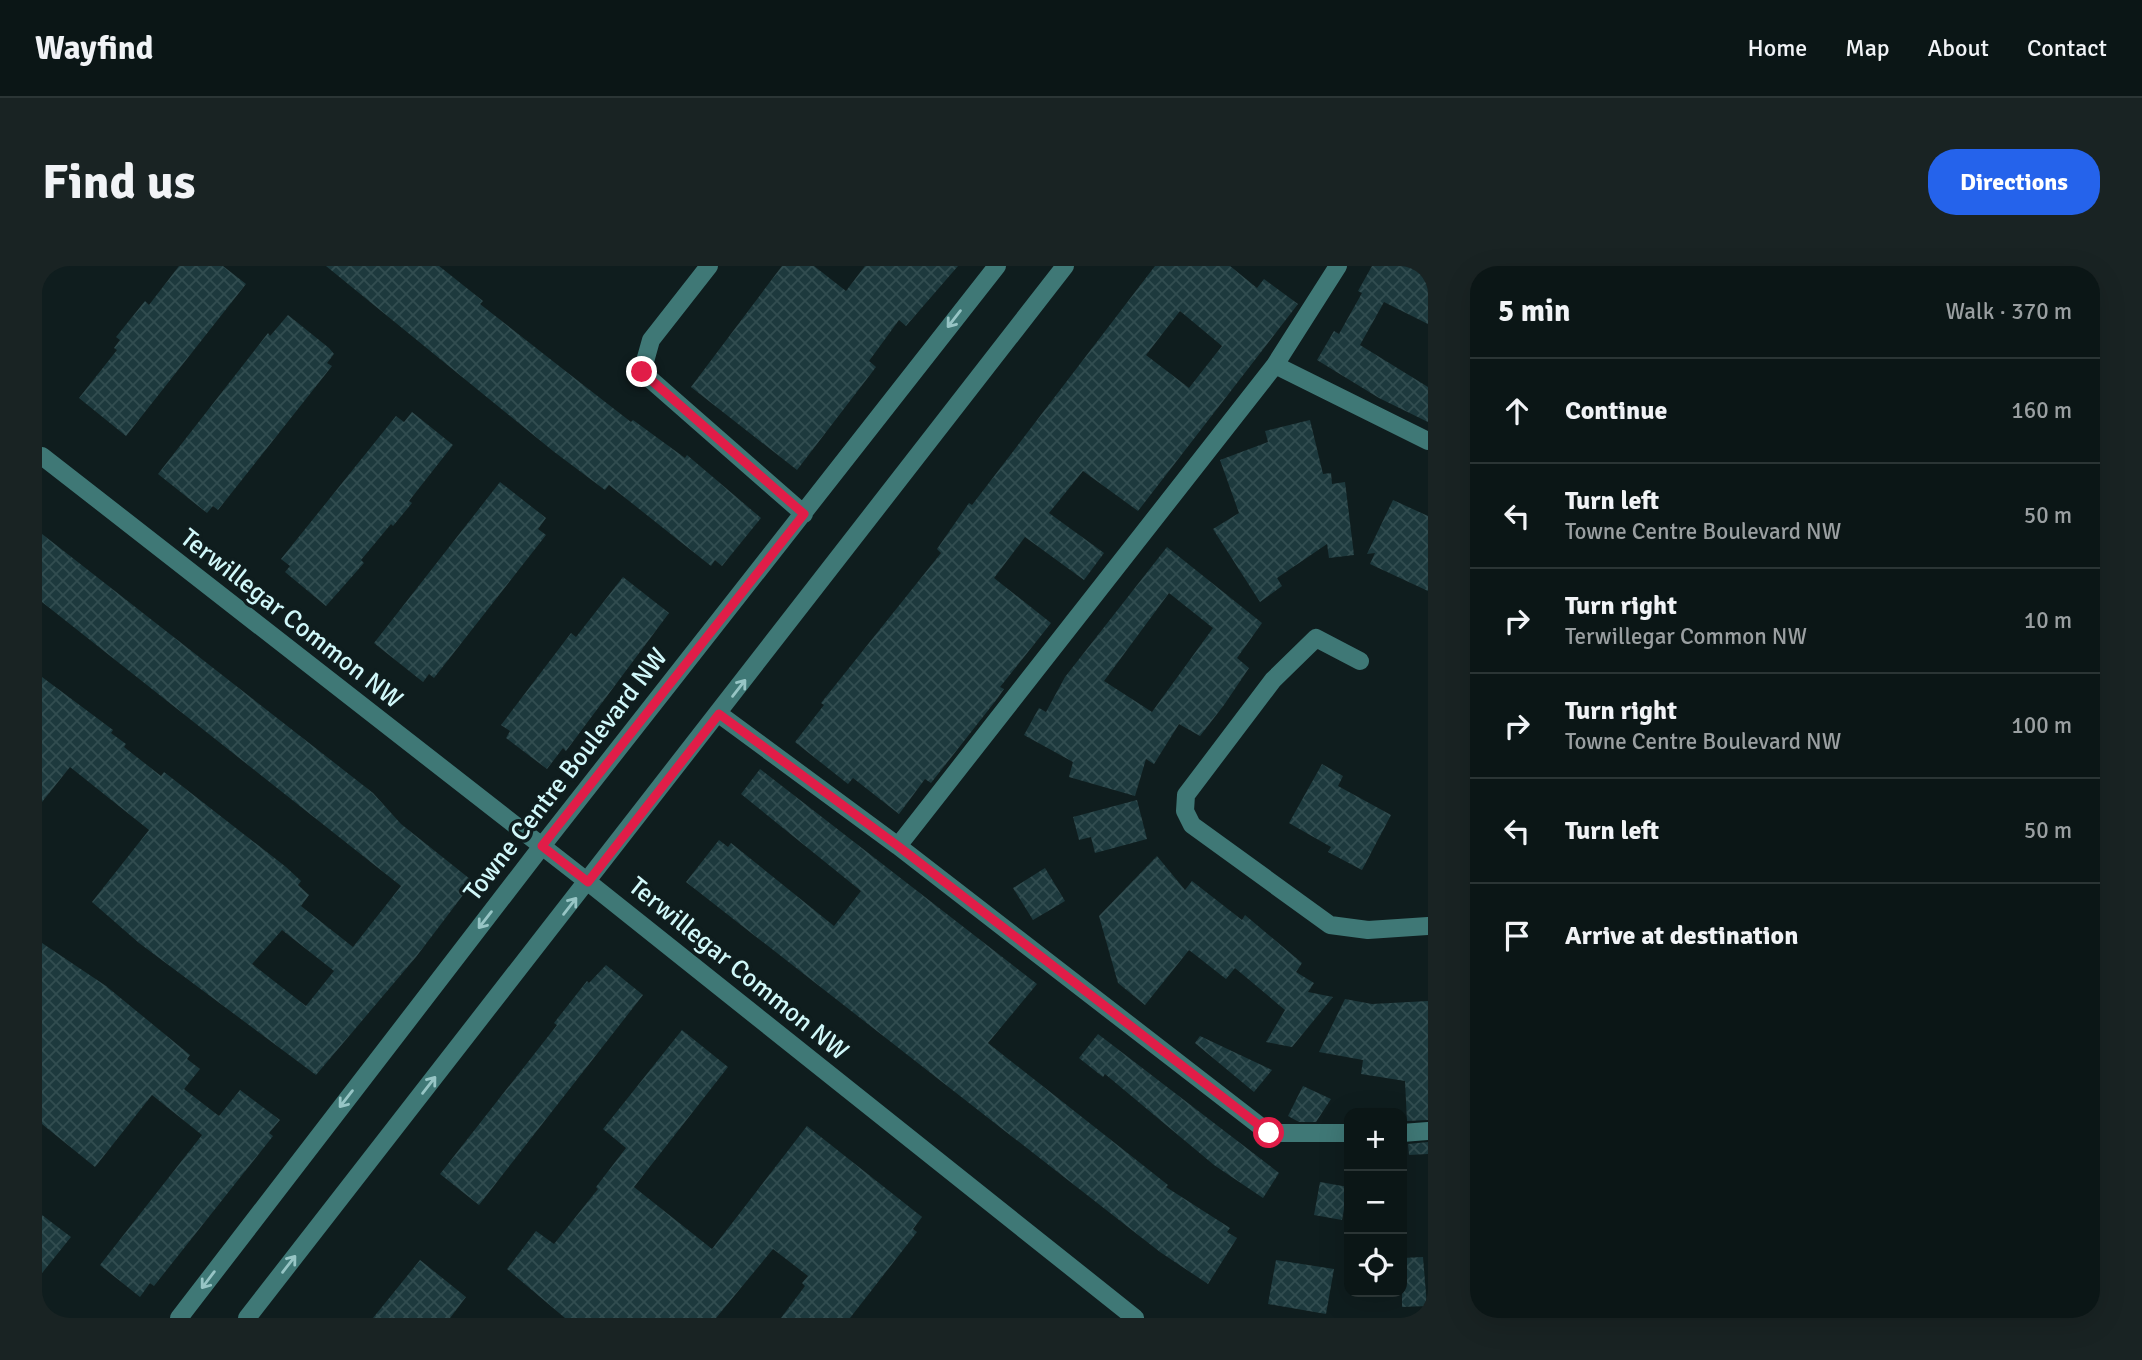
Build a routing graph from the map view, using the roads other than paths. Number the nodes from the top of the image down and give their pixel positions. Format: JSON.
{"nodes":[{"id":1,"x":709,"y":266,"type":"edge"},
{"id":2,"x":997,"y":266,"type":"edge"},
{"id":3,"x":1065,"y":266,"type":"edge"},
{"id":4,"x":1338,"y":266,"type":"edge"},
{"id":5,"x":1275,"y":365,"type":"junction"},
{"id":6,"x":1428,"y":441,"type":"edge"},
{"id":7,"x":42,"y":456,"type":"edge"},
{"id":8,"x":804,"y":514,"type":"junction"},
{"id":9,"x":1360,"y":661,"type":"dead end"},
{"id":10,"x":719,"y":714,"type":"junction"},
{"id":11,"x":542,"y":846,"type":"junction"},
{"id":12,"x":898,"y":846,"type":"junction"},
{"id":13,"x":588,"y":882,"type":"junction"},
{"id":14,"x":1428,"y":926,"type":"edge"},
{"id":15,"x":1428,"y":1131,"type":"edge"},
{"id":16,"x":1344,"y":1133,"type":"edge"},
{"id":17,"x":1407,"y":1133,"type":"edge"},
{"id":18,"x":188,"y":1315,"type":"edge"},
{"id":19,"x":247,"y":1318,"type":"edge"},
{"id":20,"x":1135,"y":1318,"type":"edge"}],
"edges":[{"from":1,"to":8,"type":"street"},
{"from":2,"to":8,"type":"street","name":"Towne Centre Boulevard NW","one_way":true},
{"from":10,"to":3,"type":"street","one_way":true},
{"from":4,"to":5,"type":"street"},
{"from":5,"to":6,"type":"street"},
{"from":5,"to":12,"type":"street"},
{"from":7,"to":11,"type":"street","name":"Terwillegar Common NW"},
{"from":8,"to":11,"type":"street","name":"Towne Centre Boulevard NW"},
{"from":9,"to":14,"type":"street"},
{"from":10,"to":12,"type":"street"},
{"from":10,"to":13,"type":"street"},
{"from":11,"to":13,"type":"street","name":"Terwillegar Common NW"},
{"from":11,"to":18,"type":"street","name":"Towne Centre Boulevard NW","one_way":true},
{"from":12,"to":16,"type":"street"},
{"from":19,"to":13,"type":"street","one_way":true},
{"from":13,"to":20,"type":"street","name":"Terwillegar Common NW"},
{"from":15,"to":17,"type":"street"}]}
